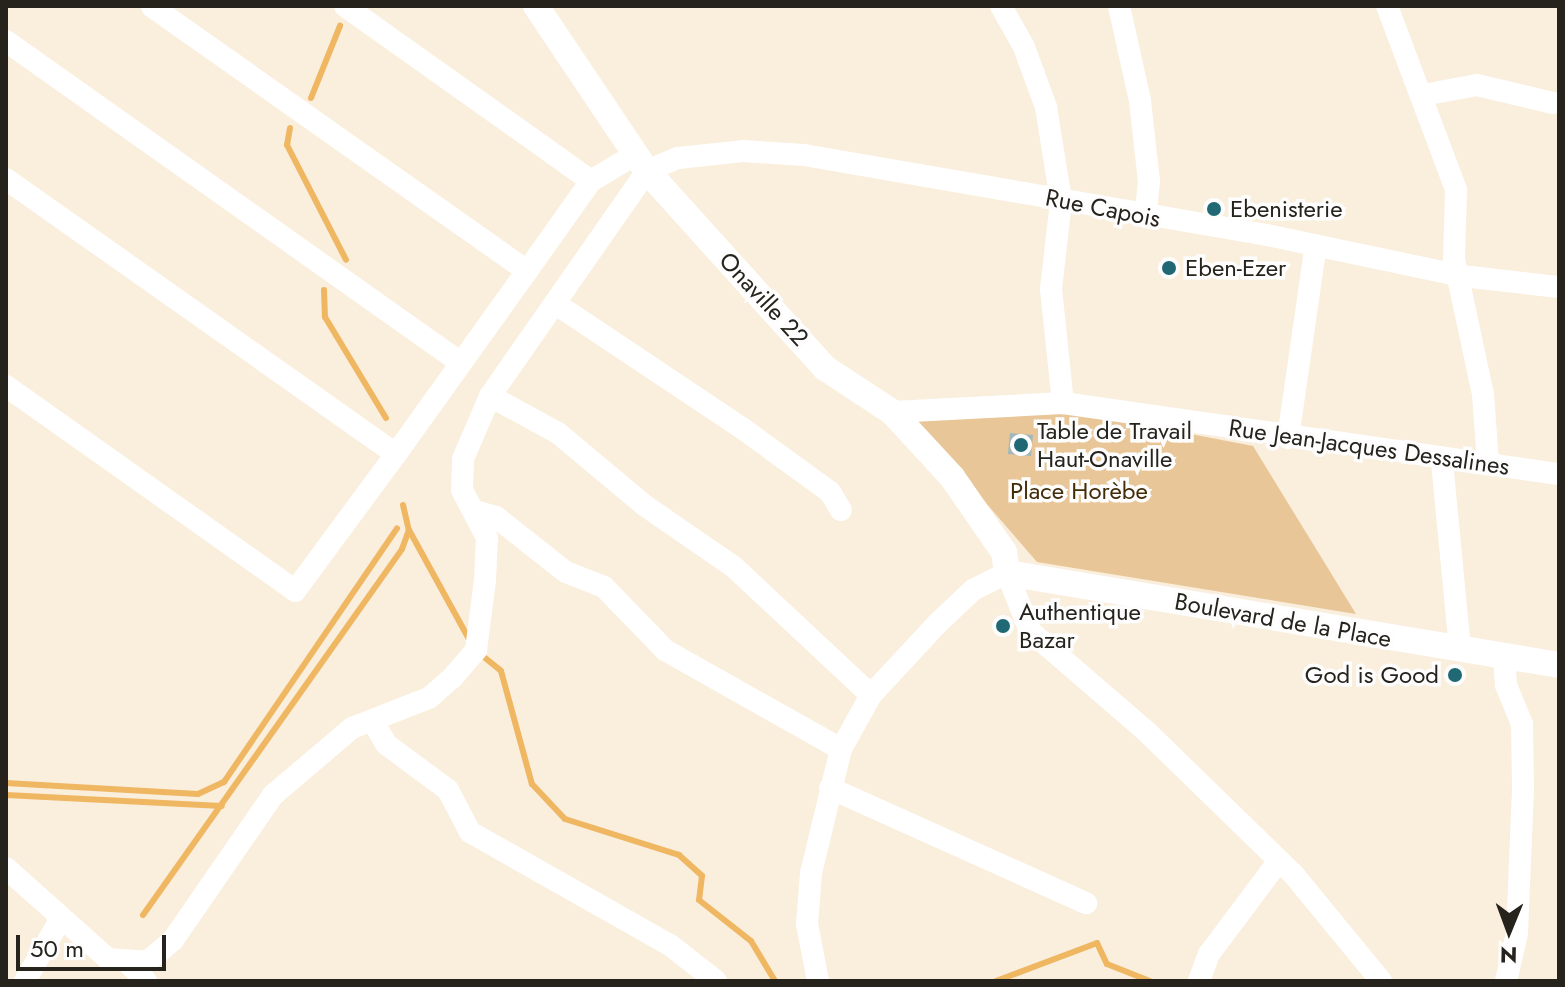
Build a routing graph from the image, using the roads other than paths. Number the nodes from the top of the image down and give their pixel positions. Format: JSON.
{"nodes":[{"id":1,"x":152,"y":6,"type":"edge"},
{"id":2,"x":345,"y":6,"type":"edge"},
{"id":3,"x":536,"y":6,"type":"edge"},
{"id":4,"x":1001,"y":6,"type":"edge"},
{"id":5,"x":1119,"y":6,"type":"edge"},
{"id":6,"x":1387,"y":6,"type":"edge"},
{"id":7,"x":6,"y":41,"type":"edge"},
{"id":8,"x":1423,"y":95,"type":"junction"},
{"id":9,"x":1553,"y":103,"type":"dead end"},
{"id":10,"x":642,"y":162,"type":"junction"},
{"id":11,"x":6,"y":179,"type":"edge"},
{"id":12,"x":591,"y":181,"type":"junction"},
{"id":13,"x":1061,"y":201,"type":"junction"},
{"id":14,"x":1145,"y":217,"type":"junction"},
{"id":15,"x":1315,"y":250,"type":"junction"},
{"id":16,"x":527,"y":271,"type":"junction"},
{"id":17,"x":1462,"y":276,"type":"junction"},
{"id":18,"x":1559,"y":287,"type":"edge"},
{"id":19,"x":556,"y":304,"type":"junction"},
{"id":20,"x":461,"y":363,"type":"junction"},
{"id":21,"x":6,"y":386,"type":"edge"},
{"id":22,"x":490,"y":396,"type":"junction"},
{"id":23,"x":1063,"y":403,"type":"junction"},
{"id":24,"x":892,"y":412,"type":"junction"},
{"id":25,"x":1288,"y":438,"type":"junction"},
{"id":26,"x":396,"y":454,"type":"junction"},
{"id":27,"x":1442,"y":462,"type":"junction"},
{"id":28,"x":1488,"y":462,"type":"junction"},
{"id":29,"x":1559,"y":474,"type":"edge"},
{"id":30,"x":841,"y":510,"type":"dead end"},
{"id":31,"x":475,"y":511,"type":"junction"},
{"id":32,"x":1007,"y":573,"type":"junction"},
{"id":33,"x":1460,"y":648,"type":"junction"},
{"id":34,"x":1504,"y":657,"type":"junction"},
{"id":35,"x":1559,"y":665,"type":"edge"},
{"id":36,"x":871,"y":695,"type":"junction"},
{"id":37,"x":373,"y":722,"type":"junction"},
{"id":38,"x":841,"y":749,"type":"junction"},
{"id":39,"x":830,"y":788,"type":"junction"},
{"id":40,"x":1277,"y":863,"type":"junction"},
{"id":41,"x":6,"y":868,"type":"edge"},
{"id":42,"x":1086,"y":903,"type":"dead end"},
{"id":43,"x":60,"y":920,"type":"junction"},
{"id":44,"x":129,"y":964,"type":"junction"},
{"id":45,"x":25,"y":981,"type":"edge"},
{"id":46,"x":146,"y":981,"type":"edge"},
{"id":47,"x":716,"y":981,"type":"edge"},
{"id":48,"x":818,"y":981,"type":"edge"},
{"id":49,"x":1199,"y":981,"type":"edge"},
{"id":50,"x":1381,"y":981,"type":"edge"},
{"id":51,"x":1506,"y":981,"type":"edge"}],
"edges":[{"from":1,"to":16,"type":"street"},
{"from":2,"to":12,"type":"street"},
{"from":3,"to":10,"type":"street","name":"Onaville 22"},
{"from":4,"to":13,"type":"street"},
{"from":5,"to":14,"type":"street"},
{"from":6,"to":8,"type":"street"},
{"from":7,"to":20,"type":"street"},
{"from":8,"to":9,"type":"street"},
{"from":8,"to":17,"type":"street"},
{"from":10,"to":12,"type":"street","name":"Rue Capois"},
{"from":10,"to":13,"type":"street","name":"Rue Capois"},
{"from":10,"to":19,"type":"street"},
{"from":10,"to":24,"type":"street","name":"Onaville 22"},
{"from":11,"to":26,"type":"street"},
{"from":12,"to":16,"type":"street"},
{"from":13,"to":14,"type":"street","name":"Rue Capois"},
{"from":13,"to":23,"type":"street"},
{"from":14,"to":15,"type":"street","name":"Rue Capois"},
{"from":15,"to":17,"type":"street","name":"Rue Capois"},
{"from":15,"to":25,"type":"street"},
{"from":16,"to":20,"type":"street"},
{"from":17,"to":18,"type":"street","name":"Rue Capois"},
{"from":17,"to":28,"type":"street"},
{"from":19,"to":22,"type":"street"},
{"from":19,"to":30,"type":"street"},
{"from":20,"to":26,"type":"street"},
{"from":21,"to":26,"type":"street"},
{"from":22,"to":31,"type":"street"},
{"from":22,"to":36,"type":"street"},
{"from":23,"to":24,"type":"street","name":"Rue Jean-Jacques Dessalines"},
{"from":23,"to":25,"type":"street","name":"Rue Jean-Jacques Dessalines"},
{"from":24,"to":32,"type":"street","name":"Onaville 22"},
{"from":25,"to":27,"type":"street","name":"Rue Jean-Jacques Dessalines"},
{"from":27,"to":28,"type":"street","name":"Rue Jean-Jacques Dessalines"},
{"from":27,"to":33,"type":"street"},
{"from":28,"to":29,"type":"street","name":"Rue Jean-Jacques Dessalines"},
{"from":31,"to":37,"type":"street"},
{"from":31,"to":38,"type":"street"},
{"from":32,"to":33,"type":"street","name":"Boulevard de la Place"},
{"from":32,"to":36,"type":"street"},
{"from":32,"to":40,"type":"street"},
{"from":33,"to":34,"type":"street","name":"Boulevard de la Place"},
{"from":34,"to":35,"type":"street","name":"Boulevard de la Place"},
{"from":34,"to":51,"type":"street"},
{"from":36,"to":38,"type":"street"},
{"from":37,"to":44,"type":"street"},
{"from":37,"to":47,"type":"street"},
{"from":38,"to":39,"type":"street"},
{"from":39,"to":42,"type":"street"},
{"from":39,"to":48,"type":"street"},
{"from":40,"to":49,"type":"street"},
{"from":40,"to":50,"type":"street"},
{"from":41,"to":43,"type":"street"},
{"from":43,"to":44,"type":"street"},
{"from":43,"to":45,"type":"street"},
{"from":44,"to":46,"type":"street"}]}
